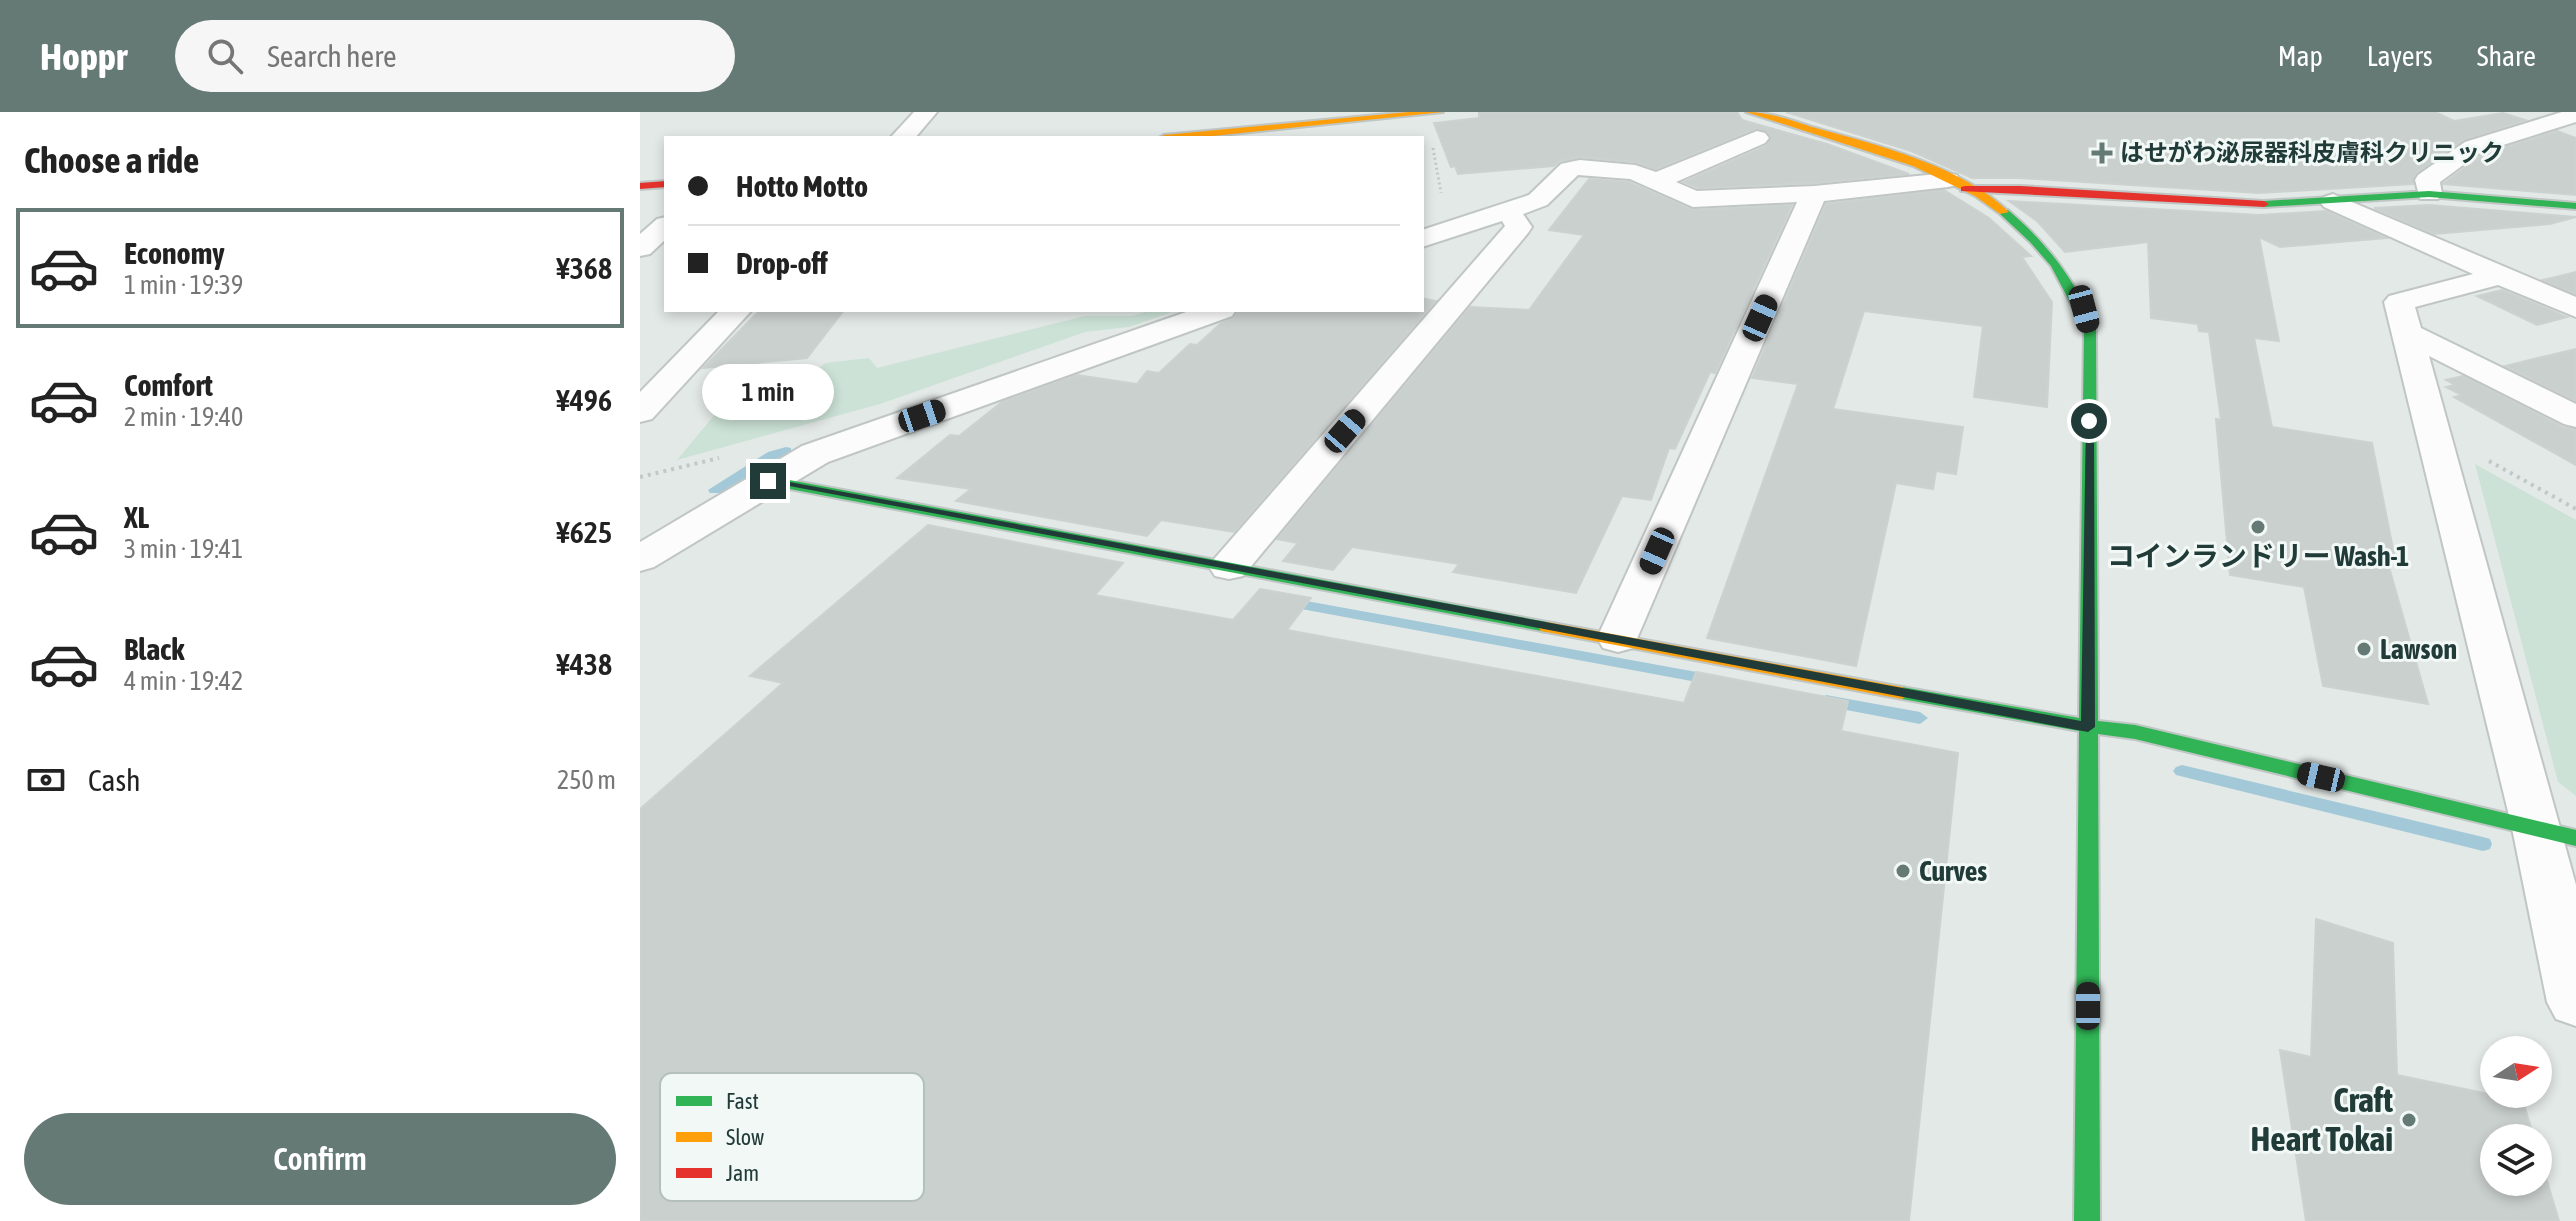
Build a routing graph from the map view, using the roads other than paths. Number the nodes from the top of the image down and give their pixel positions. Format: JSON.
{"nodes":[{"id":1,"x":926,"y":112,"type":"edge"},
{"id":2,"x":1438,"y":112,"type":"edge"},
{"id":3,"x":1751,"y":112,"type":"edge"},
{"id":4,"x":2576,"y":115,"type":"edge"},
{"id":5,"x":904,"y":136,"type":"edge"},
{"id":6,"x":1185,"y":136,"type":"edge"},
{"id":7,"x":1757,"y":138,"type":"dead end"},
{"id":8,"x":1656,"y":181,"type":"junction"},
{"id":9,"x":664,"y":184,"type":"edge"},
{"id":10,"x":1956,"y":184,"type":"junction"},
{"id":11,"x":640,"y":186,"type":"edge"},
{"id":12,"x":1814,"y":194,"type":"junction"},
{"id":13,"x":2429,"y":194,"type":"junction"},
{"id":14,"x":2333,"y":202,"type":"junction"},
{"id":15,"x":2576,"y":206,"type":"edge"},
{"id":16,"x":1508,"y":210,"type":"junction"},
{"id":17,"x":664,"y":227,"type":"edge"},
{"id":18,"x":1424,"y":238,"type":"edge"},
{"id":19,"x":640,"y":248,"type":"edge"},
{"id":20,"x":2501,"y":275,"type":"junction"},
{"id":21,"x":2576,"y":308,"type":"edge"},
{"id":22,"x":735,"y":312,"type":"edge"},
{"id":23,"x":1215,"y":312,"type":"edge"},
{"id":24,"x":2409,"y":334,"type":"junction"},
{"id":25,"x":683,"y":365,"type":"junction"},
{"id":26,"x":640,"y":368,"type":"edge"},
{"id":27,"x":640,"y":412,"type":"edge"},
{"id":28,"x":2576,"y":417,"type":"edge"},
{"id":29,"x":768,"y":481,"type":"junction"},
{"id":30,"x":640,"y":559,"type":"edge"},
{"id":31,"x":1229,"y":567,"type":"junction"},
{"id":32,"x":1618,"y":638,"type":"junction"},
{"id":33,"x":2088,"y":727,"type":"junction"},
{"id":34,"x":2557,"y":833,"type":"edge"},
{"id":35,"x":2576,"y":1002,"type":"edge"},
{"id":36,"x":2087,"y":1221,"type":"edge"}],
"edges":[{"from":1,"to":5,"type":"street"},
{"from":2,"to":6,"type":"street"},
{"from":3,"to":10,"type":"street"},
{"from":4,"to":13,"type":"street"},
{"from":7,"to":8,"type":"street"},
{"from":8,"to":12,"type":"street"},
{"from":8,"to":16,"type":"street"},
{"from":9,"to":11,"type":"street"},
{"from":10,"to":12,"type":"street"},
{"from":10,"to":14,"type":"street"},
{"from":10,"to":33,"type":"street"},
{"from":12,"to":32,"type":"street"},
{"from":13,"to":14,"type":"street"},
{"from":13,"to":15,"type":"street"},
{"from":14,"to":20,"type":"street"},
{"from":16,"to":18,"type":"street"},
{"from":16,"to":31,"type":"street"},
{"from":17,"to":19,"type":"street"},
{"from":20,"to":21,"type":"street"},
{"from":20,"to":24,"type":"street"},
{"from":22,"to":25,"type":"street"},
{"from":23,"to":29,"type":"street"},
{"from":24,"to":28,"type":"street"},
{"from":24,"to":34,"type":"street"},
{"from":25,"to":26,"type":"street"},
{"from":25,"to":27,"type":"street"},
{"from":29,"to":30,"type":"street"},
{"from":29,"to":31,"type":"street"},
{"from":31,"to":32,"type":"street"},
{"from":32,"to":33,"type":"street"},
{"from":33,"to":34,"type":"street"},
{"from":33,"to":36,"type":"street"},
{"from":34,"to":35,"type":"street"}]}
